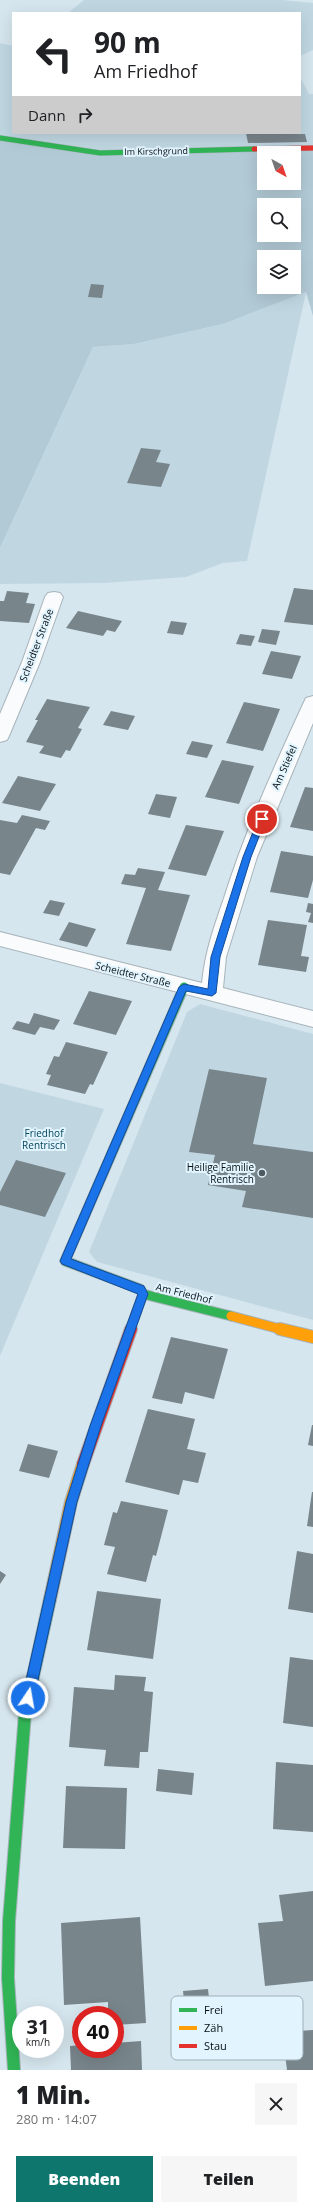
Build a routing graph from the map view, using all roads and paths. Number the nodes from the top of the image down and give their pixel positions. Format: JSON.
{"nodes":[{"id":1,"x":0,"y":138,"type":"edge"},
{"id":2,"x":313,"y":148,"type":"edge"},
{"id":3,"x":54,"y":597,"type":"dead end"},
{"id":4,"x":9,"y":690,"type":"edge"},
{"id":5,"x":313,"y":702,"type":"edge"},
{"id":6,"x":0,"y":736,"type":"edge"},
{"id":7,"x":0,"y":939,"type":"edge"},
{"id":8,"x":184,"y":987,"type":"junction"},
{"id":9,"x":212,"y":993,"type":"junction"},
{"id":10,"x":313,"y":1019,"type":"edge"},
{"id":11,"x":143,"y":1294,"type":"junction"},
{"id":12,"x":313,"y":1337,"type":"edge"},
{"id":13,"x":14,"y":2070,"type":"edge"}],
"edges":[{"from":1,"to":2,"type":"street","name":"Im Kirschgrund"},
{"from":3,"to":4,"type":"street","name":"Scheidter Straße"},
{"from":4,"to":6,"type":"street","name":"Scheidter Straße"},
{"from":5,"to":9,"type":"street","name":"Am Stiefel"},
{"from":7,"to":8,"type":"street","name":"Scheidter Straße"},
{"from":8,"to":9,"type":"street","name":"Scheidter Straße"},
{"from":8,"to":11,"type":"street","name":"Am Friedhof"},
{"from":9,"to":10,"type":"street","name":"Scheidter Straße"},
{"from":11,"to":12,"type":"street","name":"Am Friedhof"},
{"from":11,"to":13,"type":"street"}]}
